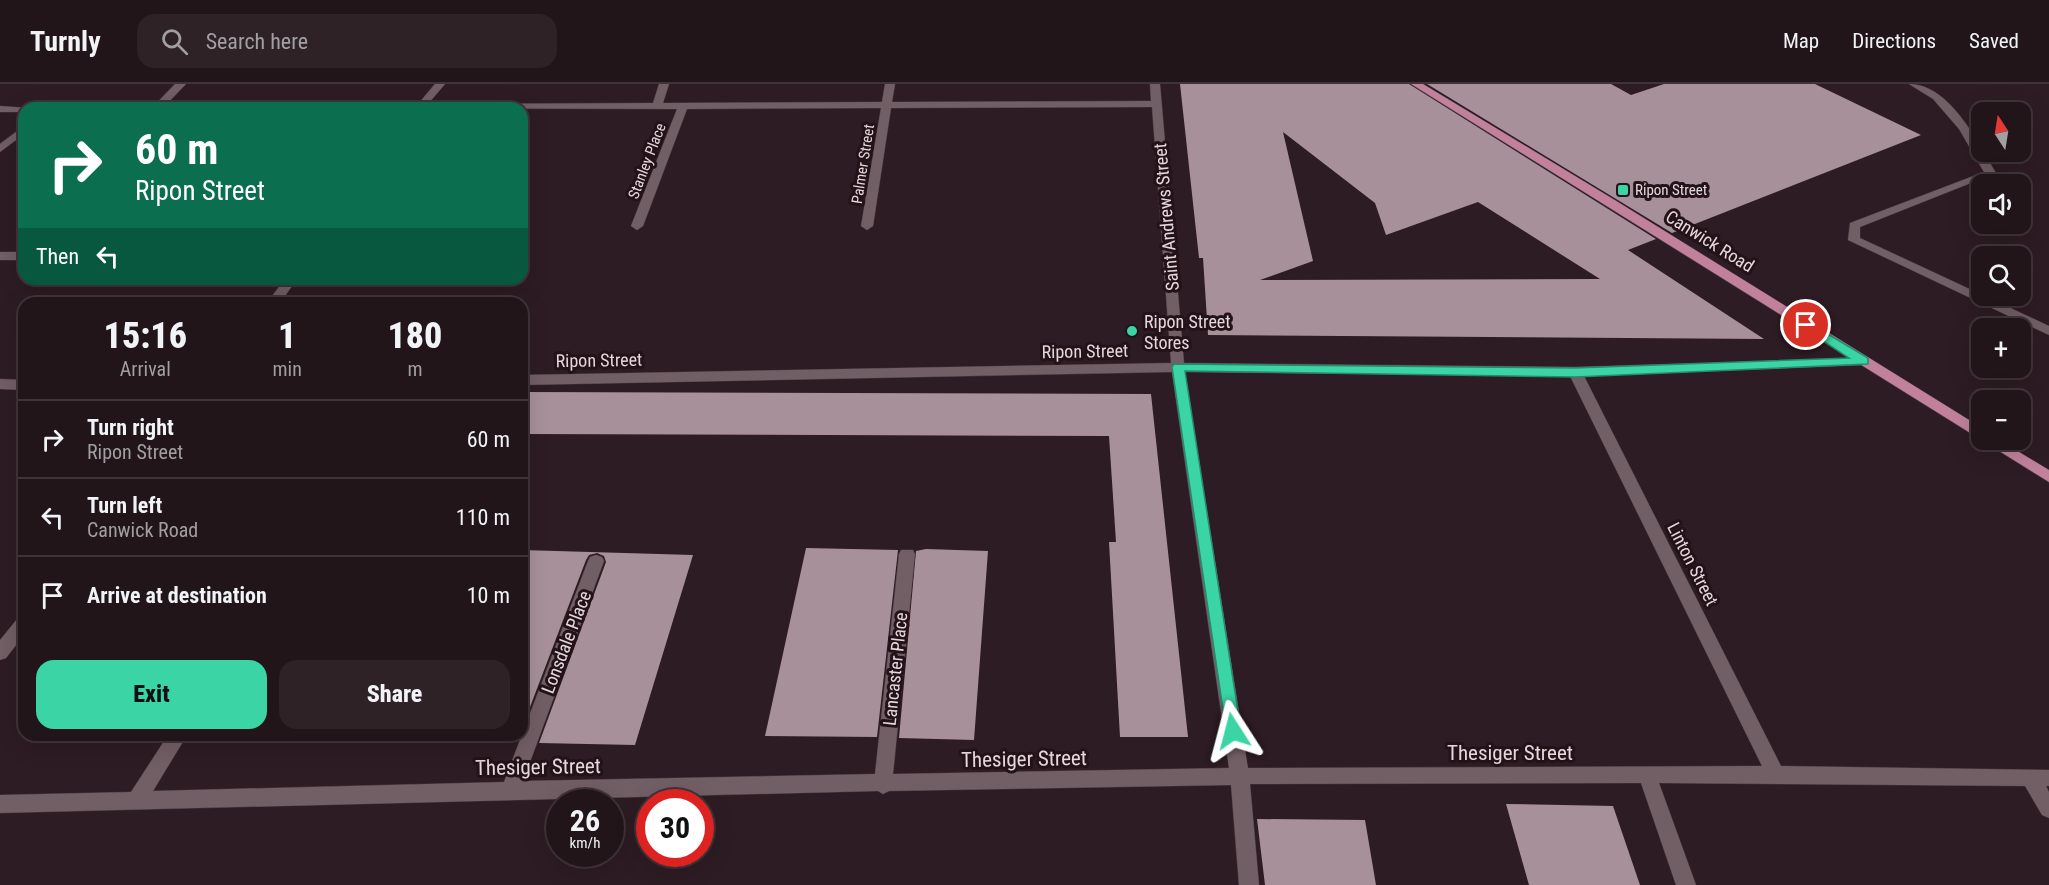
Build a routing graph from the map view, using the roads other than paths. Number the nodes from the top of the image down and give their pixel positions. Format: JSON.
{"nodes":[{"id":1,"x":181,"y":84,"type":"edge"},
{"id":2,"x":440,"y":84,"type":"edge"},
{"id":3,"x":663,"y":84,"type":"edge"},
{"id":4,"x":890,"y":84,"type":"edge"},
{"id":5,"x":1155,"y":84,"type":"edge"},
{"id":6,"x":1416,"y":84,"type":"edge"},
{"id":7,"x":1914,"y":84,"type":"edge"},
{"id":8,"x":163,"y":102,"type":"edge"},
{"id":9,"x":426,"y":102,"type":"edge"},
{"id":10,"x":1156,"y":104,"type":"junction"},
{"id":11,"x":684,"y":105,"type":"junction"},
{"id":12,"x":657,"y":106,"type":"junction"},
{"id":13,"x":887,"y":106,"type":"junction"},
{"id":14,"x":528,"y":107,"type":"edge"},
{"id":15,"x":0,"y":109,"type":"edge"},
{"id":16,"x":18,"y":109,"type":"edge"},
{"id":17,"x":18,"y":134,"type":"edge"},
{"id":18,"x":0,"y":149,"type":"edge"},
{"id":19,"x":637,"y":226,"type":"dead end"},
{"id":20,"x":867,"y":226,"type":"dead end"},
{"id":21,"x":0,"y":256,"type":"edge"},
{"id":22,"x":18,"y":256,"type":"edge"},
{"id":23,"x":2049,"y":331,"type":"edge"},
{"id":24,"x":1864,"y":361,"type":"junction"},
{"id":25,"x":1178,"y":367,"type":"junction"},
{"id":26,"x":1575,"y":372,"type":"junction"},
{"id":27,"x":528,"y":380,"type":"edge"},
{"id":28,"x":0,"y":384,"type":"edge"},
{"id":29,"x":18,"y":385,"type":"edge"},
{"id":30,"x":1971,"y":428,"type":"edge"},
{"id":31,"x":2005,"y":450,"type":"edge"},
{"id":32,"x":2049,"y":477,"type":"edge"},
{"id":33,"x":907,"y":554,"type":"dead end"},
{"id":34,"x":596,"y":561,"type":"dead end"},
{"id":35,"x":18,"y":630,"type":"edge"},
{"id":36,"x":0,"y":653,"type":"edge"},
{"id":37,"x":174,"y":741,"type":"edge"},
{"id":38,"x":1647,"y":774,"type":"junction"},
{"id":39,"x":1776,"y":774,"type":"junction"},
{"id":40,"x":1239,"y":776,"type":"junction"},
{"id":41,"x":2030,"y":778,"type":"junction"},
{"id":42,"x":2049,"y":778,"type":"edge"},
{"id":43,"x":883,"y":785,"type":"junction"},
{"id":44,"x":510,"y":790,"type":"junction"},
{"id":45,"x":136,"y":801,"type":"junction"},
{"id":46,"x":0,"y":804,"type":"edge"},
{"id":47,"x":2049,"y":809,"type":"edge"},
{"id":48,"x":1248,"y":885,"type":"edge"},
{"id":49,"x":1686,"y":885,"type":"edge"}],
"edges":[{"from":1,"to":8,"type":"street"},
{"from":2,"to":9,"type":"street"},
{"from":3,"to":12,"type":"street"},
{"from":4,"to":13,"type":"street","name":"Palmer Street"},
{"from":5,"to":10,"type":"street","name":"Saint Andrews Street"},
{"from":6,"to":24,"type":"main road","name":"Canwick Road"},
{"from":7,"to":23,"type":"street"},
{"from":10,"to":13,"type":"street"},
{"from":10,"to":25,"type":"street","name":"Saint Andrews Street"},
{"from":11,"to":12,"type":"street"},
{"from":11,"to":13,"type":"street"},
{"from":11,"to":19,"type":"street","name":"Stanley Place"},
{"from":12,"to":14,"type":"street"},
{"from":13,"to":20,"type":"street","name":"Palmer Street"},
{"from":15,"to":16,"type":"street"},
{"from":17,"to":18,"type":"street"},
{"from":21,"to":22,"type":"street"},
{"from":24,"to":26,"type":"street","name":"Ripon Street"},
{"from":24,"to":30,"type":"main road","name":"Canwick Road"},
{"from":25,"to":26,"type":"street","name":"Ripon Street"},
{"from":25,"to":27,"type":"street","name":"Ripon Street"},
{"from":25,"to":40,"type":"street","name":"Saint Andrews Street"},
{"from":26,"to":39,"type":"street","name":"Linton Street"},
{"from":28,"to":29,"type":"street"},
{"from":31,"to":32,"type":"main road"},
{"from":33,"to":43,"type":"street","name":"Lancaster Place"},
{"from":34,"to":44,"type":"street","name":"Lonsdale Place"},
{"from":35,"to":36,"type":"street"},
{"from":37,"to":45,"type":"street"},
{"from":38,"to":39,"type":"street","name":"Thesiger Street"},
{"from":38,"to":40,"type":"street","name":"Thesiger Street"},
{"from":38,"to":49,"type":"street"},
{"from":39,"to":41,"type":"street","name":"Thesiger Street"},
{"from":40,"to":43,"type":"street","name":"Thesiger Street"},
{"from":40,"to":48,"type":"street","name":"Saint Andrews Street"},
{"from":41,"to":42,"type":"street","name":"Thesiger Street"},
{"from":41,"to":47,"type":"street"},
{"from":43,"to":44,"type":"street","name":"Thesiger Street"},
{"from":44,"to":45,"type":"street","name":"Thesiger Street"},
{"from":45,"to":46,"type":"street","name":"Thesiger Street"}]}
